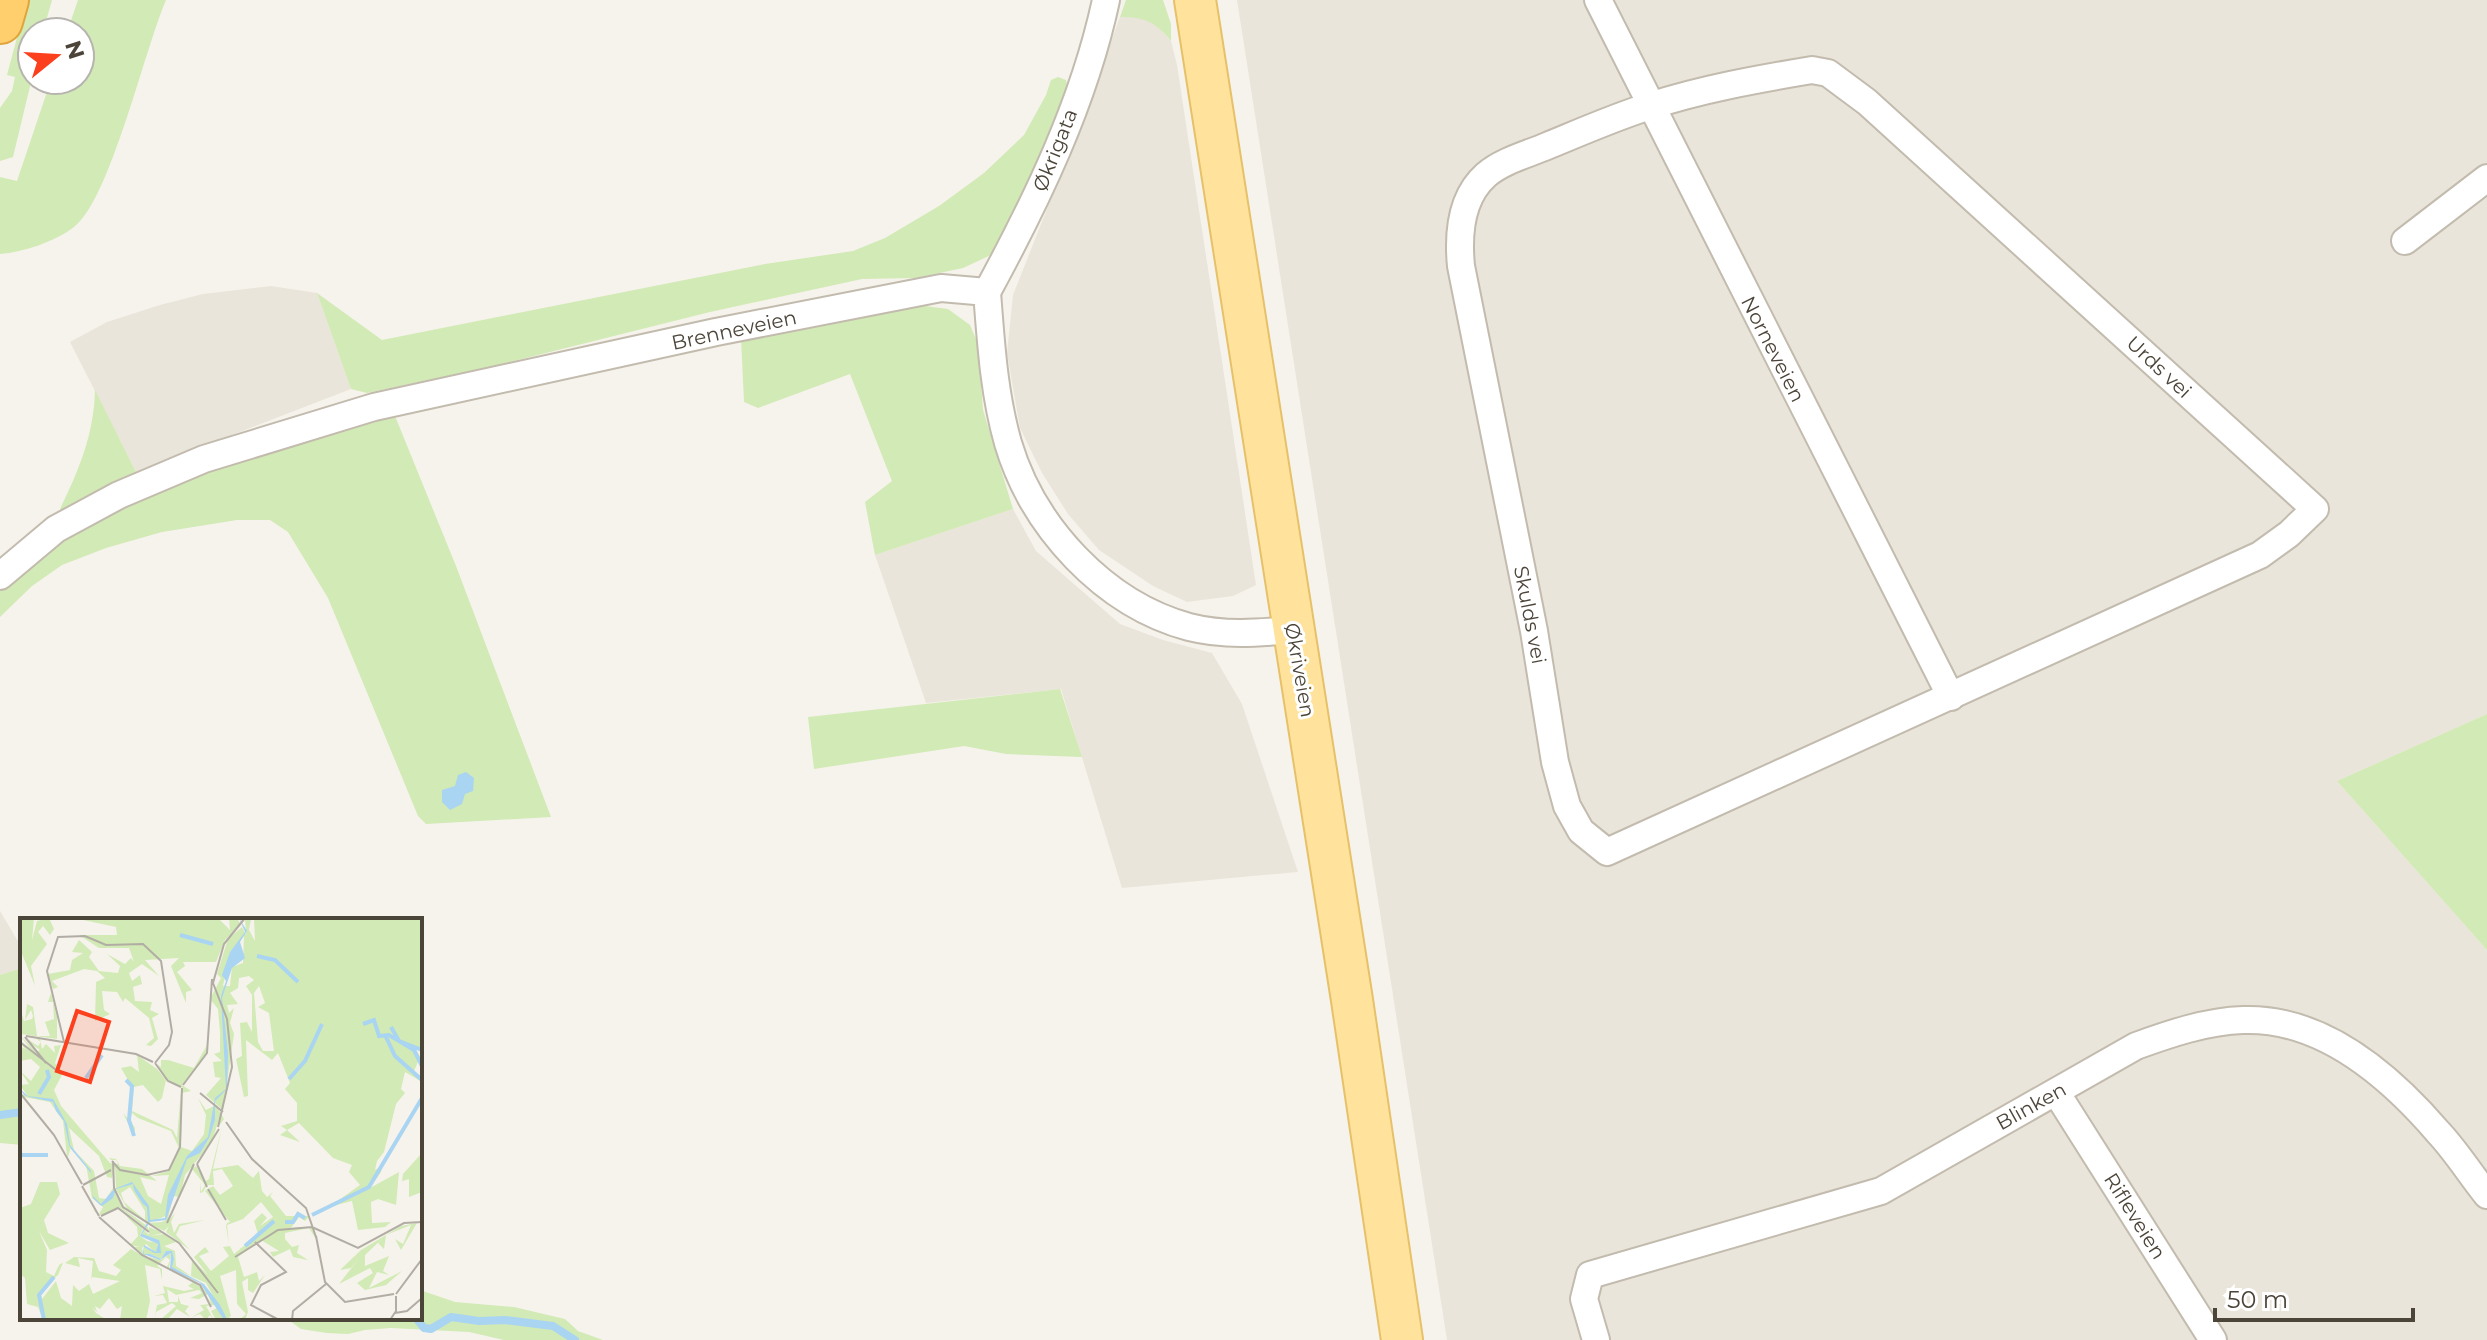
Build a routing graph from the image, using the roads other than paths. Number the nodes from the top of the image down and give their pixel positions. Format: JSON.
{"nodes":[{"id":1,"x":6,"y":0,"type":"edge"},
{"id":2,"x":1106,"y":0,"type":"edge"},
{"id":3,"x":1195,"y":0,"type":"edge"},
{"id":4,"x":1598,"y":0,"type":"edge"},
{"id":5,"x":0,"y":21,"type":"edge"},
{"id":6,"x":1651,"y":105,"type":"junction"},
{"id":7,"x":2487,"y":178,"type":"edge"},
{"id":8,"x":2405,"y":241,"type":"dead end"},
{"id":9,"x":987,"y":292,"type":"junction"},
{"id":10,"x":0,"y":576,"type":"edge"},
{"id":11,"x":1292,"y":630,"type":"junction"},
{"id":12,"x":1951,"y":697,"type":"junction"},
{"id":13,"x":2056,"y":1092,"type":"junction"},
{"id":14,"x":2487,"y":1195,"type":"edge"},
{"id":15,"x":1402,"y":1340,"type":"edge"},
{"id":16,"x":1596,"y":1340,"type":"edge"},
{"id":17,"x":2213,"y":1340,"type":"edge"}],
"edges":[{"from":1,"to":5,"type":"highway"},
{"from":2,"to":9,"type":"street","name":"Økrigata"},
{"from":3,"to":11,"type":"main road","name":"Økriveien"},
{"from":4,"to":6,"type":"street","name":"Norneveien"},
{"from":6,"to":12,"type":"street","name":"Norneveien"},
{"from":6,"to":12,"type":"street","name":"Urds vei"},
{"from":6,"to":12,"type":"street","name":"Skulds vei"},
{"from":7,"to":8,"type":"street"},
{"from":9,"to":10,"type":"street","name":"Brenneveien"},
{"from":9,"to":11,"type":"street"},
{"from":11,"to":15,"type":"main road","name":"Økriveien"},
{"from":13,"to":14,"type":"street","name":"Blinken"},
{"from":13,"to":16,"type":"street","name":"Blinken"},
{"from":13,"to":17,"type":"street","name":"Rifleveien"}]}
